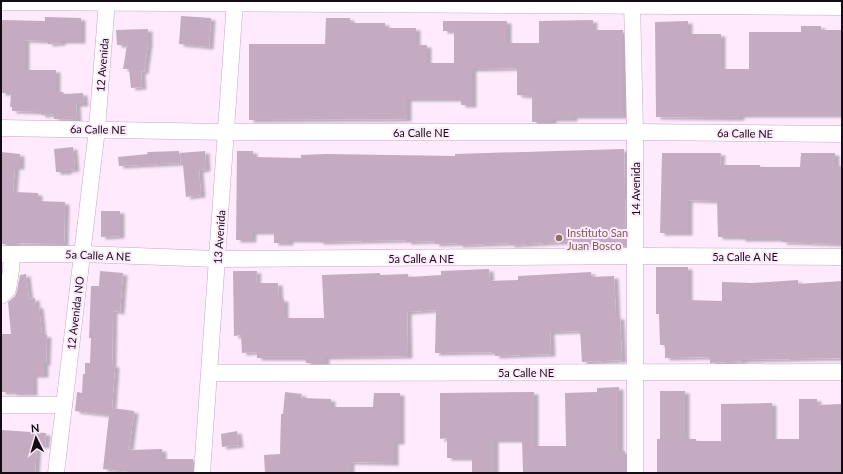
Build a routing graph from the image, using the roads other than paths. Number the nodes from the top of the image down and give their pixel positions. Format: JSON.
{"nodes":[{"id":1,"x":1,"y":2,"type":"edge"},
{"id":2,"x":107,"y":2,"type":"edge"},
{"id":3,"x":235,"y":2,"type":"edge"},
{"id":4,"x":632,"y":3,"type":"edge"},
{"id":5,"x":765,"y":4,"type":"edge"},
{"id":6,"x":842,"y":7,"type":"edge"},
{"id":7,"x":1,"y":128,"type":"edge"},
{"id":8,"x":97,"y":129,"type":"junction"},
{"id":9,"x":227,"y":132,"type":"junction"},
{"id":10,"x":635,"y":132,"type":"junction"},
{"id":11,"x":842,"y":134,"type":"edge"},
{"id":12,"x":7,"y":254,"type":"edge"},
{"id":13,"x":82,"y":254,"type":"junction"},
{"id":14,"x":635,"y":256,"type":"junction"},
{"id":15,"x":842,"y":257,"type":"edge"},
{"id":16,"x":217,"y":259,"type":"junction"},
{"id":17,"x":1,"y":296,"type":"edge"},
{"id":18,"x":635,"y":372,"type":"junction"},
{"id":19,"x":842,"y":372,"type":"edge"},
{"id":20,"x":210,"y":373,"type":"junction"},
{"id":21,"x":1,"y":405,"type":"edge"},
{"id":22,"x":64,"y":405,"type":"junction"},
{"id":23,"x":56,"y":473,"type":"edge"},
{"id":24,"x":202,"y":473,"type":"edge"},
{"id":25,"x":636,"y":473,"type":"edge"}],
"edges":[{"from":1,"to":2,"type":"street"},
{"from":2,"to":3,"type":"street"},
{"from":2,"to":8,"type":"street","name":"12 Avenida"},
{"from":3,"to":4,"type":"street"},
{"from":3,"to":9,"type":"street","name":"13 Avenida"},
{"from":4,"to":5,"type":"street"},
{"from":4,"to":10,"type":"street","name":"14 Avenida"},
{"from":5,"to":6,"type":"street"},
{"from":7,"to":8,"type":"street","name":"6a Calle NE"},
{"from":8,"to":9,"type":"street","name":"6a Calle NE"},
{"from":8,"to":13,"type":"street","name":"12 Avenida NO"},
{"from":9,"to":10,"type":"street","name":"6a Calle NE"},
{"from":9,"to":16,"type":"street","name":"13 Avenida"},
{"from":10,"to":11,"type":"street","name":"6a Calle NE"},
{"from":10,"to":14,"type":"street","name":"14 Avenida"},
{"from":12,"to":13,"type":"street","name":"5a Calle A NE"},
{"from":12,"to":17,"type":"street"},
{"from":13,"to":16,"type":"street","name":"5a Calle A NE"},
{"from":13,"to":22,"type":"street","name":"12 Avenida NO"},
{"from":14,"to":15,"type":"street","name":"5a Calle A NE"},
{"from":14,"to":16,"type":"street","name":"5a Calle A NE"},
{"from":14,"to":18,"type":"street","name":"14 Avenida"},
{"from":16,"to":20,"type":"street","name":"13 Avenida"},
{"from":18,"to":19,"type":"street","name":"5a Calle NE"},
{"from":18,"to":20,"type":"street","name":"5a Calle NE"},
{"from":18,"to":25,"type":"street","name":"14 Avenida"},
{"from":20,"to":24,"type":"street","name":"13 Avenida"},
{"from":21,"to":22,"type":"street"},
{"from":22,"to":23,"type":"street","name":"12 Avenida NO"}]}
